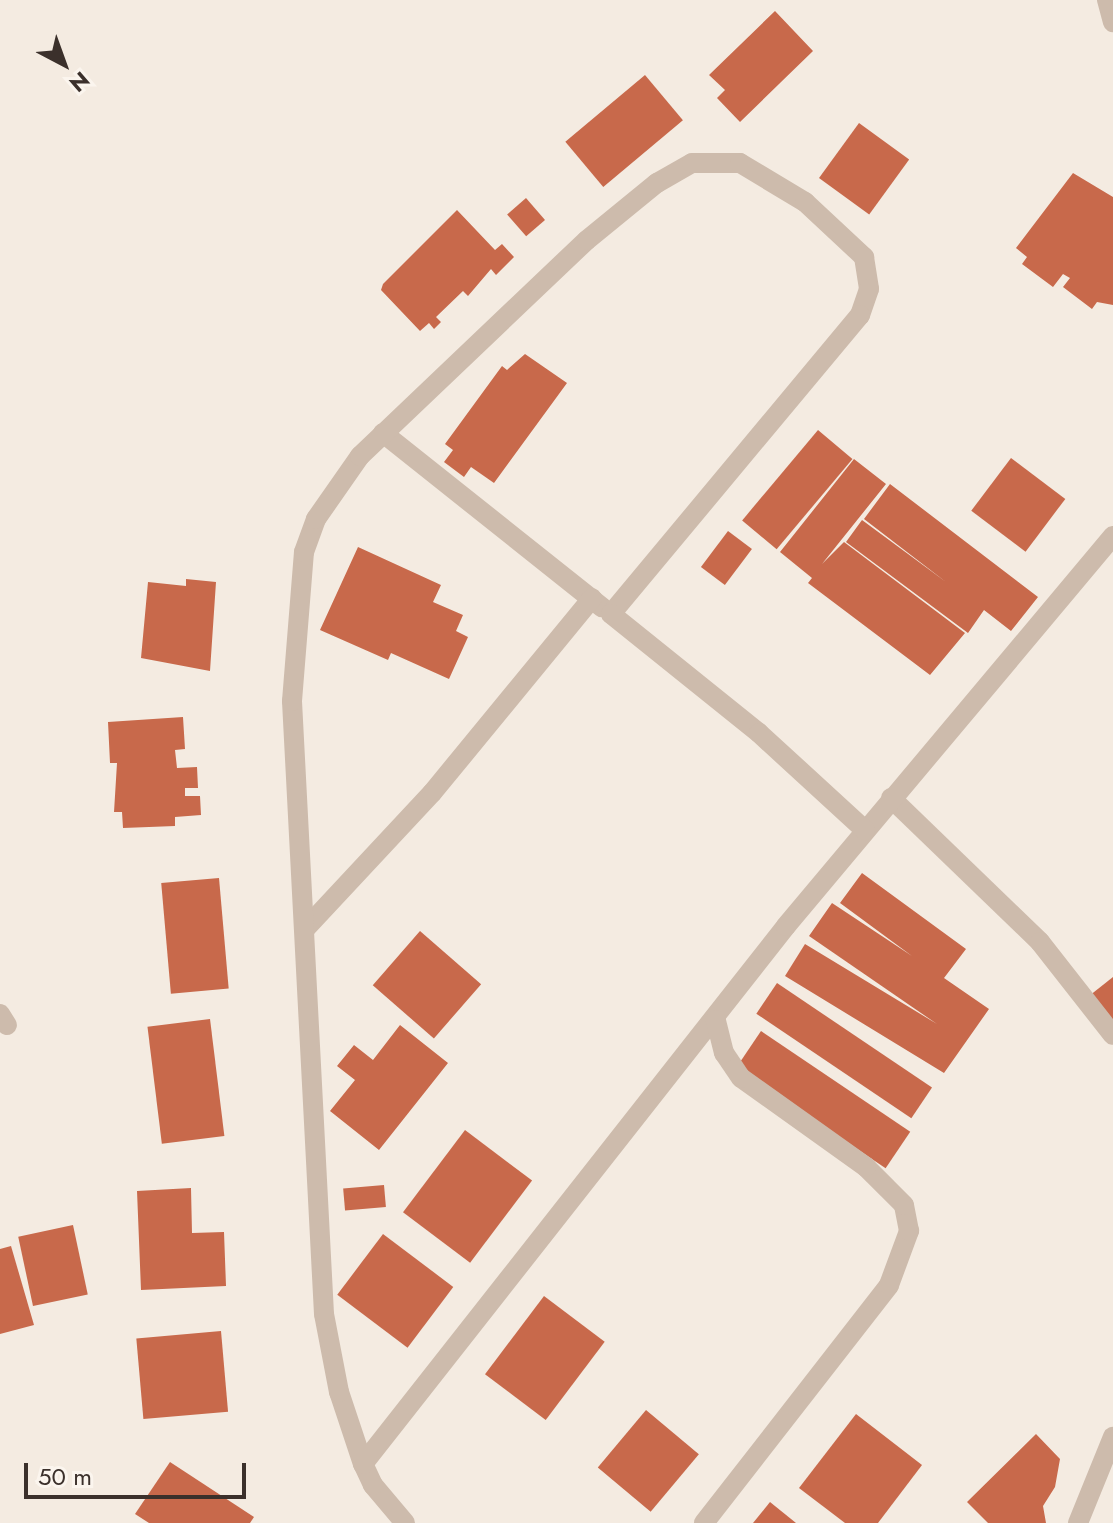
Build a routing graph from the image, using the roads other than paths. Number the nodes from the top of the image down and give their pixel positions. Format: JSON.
{"nodes":[{"id":1,"x":1107,"y":0,"type":"edge"},
{"id":2,"x":1113,"y":22,"type":"edge"},
{"id":3,"x":383,"y":433,"type":"junction"},
{"id":4,"x":1113,"y":536,"type":"edge"},
{"id":5,"x":592,"y":598,"type":"junction"},
{"id":6,"x":611,"y":614,"type":"junction"},
{"id":7,"x":891,"y":798,"type":"junction"},
{"id":8,"x":865,"y":830,"type":"junction"},
{"id":9,"x":306,"y":928,"type":"junction"},
{"id":10,"x":716,"y":1020,"type":"junction"},
{"id":11,"x":1113,"y":1035,"type":"edge"},
{"id":12,"x":1113,"y":1437,"type":"edge"},
{"id":13,"x":363,"y":1464,"type":"junction"},
{"id":14,"x":405,"y":1523,"type":"edge"},
{"id":15,"x":704,"y":1523,"type":"edge"},
{"id":16,"x":1078,"y":1523,"type":"edge"}],
"edges":[{"from":1,"to":2,"type":"street"},
{"from":3,"to":5,"type":"street"},
{"from":3,"to":6,"type":"street"},
{"from":3,"to":9,"type":"street"},
{"from":4,"to":7,"type":"street"},
{"from":5,"to":6,"type":"street"},
{"from":5,"to":9,"type":"street"},
{"from":6,"to":8,"type":"street"},
{"from":7,"to":8,"type":"street"},
{"from":7,"to":11,"type":"street"},
{"from":8,"to":10,"type":"street"},
{"from":9,"to":13,"type":"street"},
{"from":10,"to":13,"type":"street"},
{"from":10,"to":15,"type":"street"},
{"from":12,"to":16,"type":"street"},
{"from":13,"to":14,"type":"street"}]}
